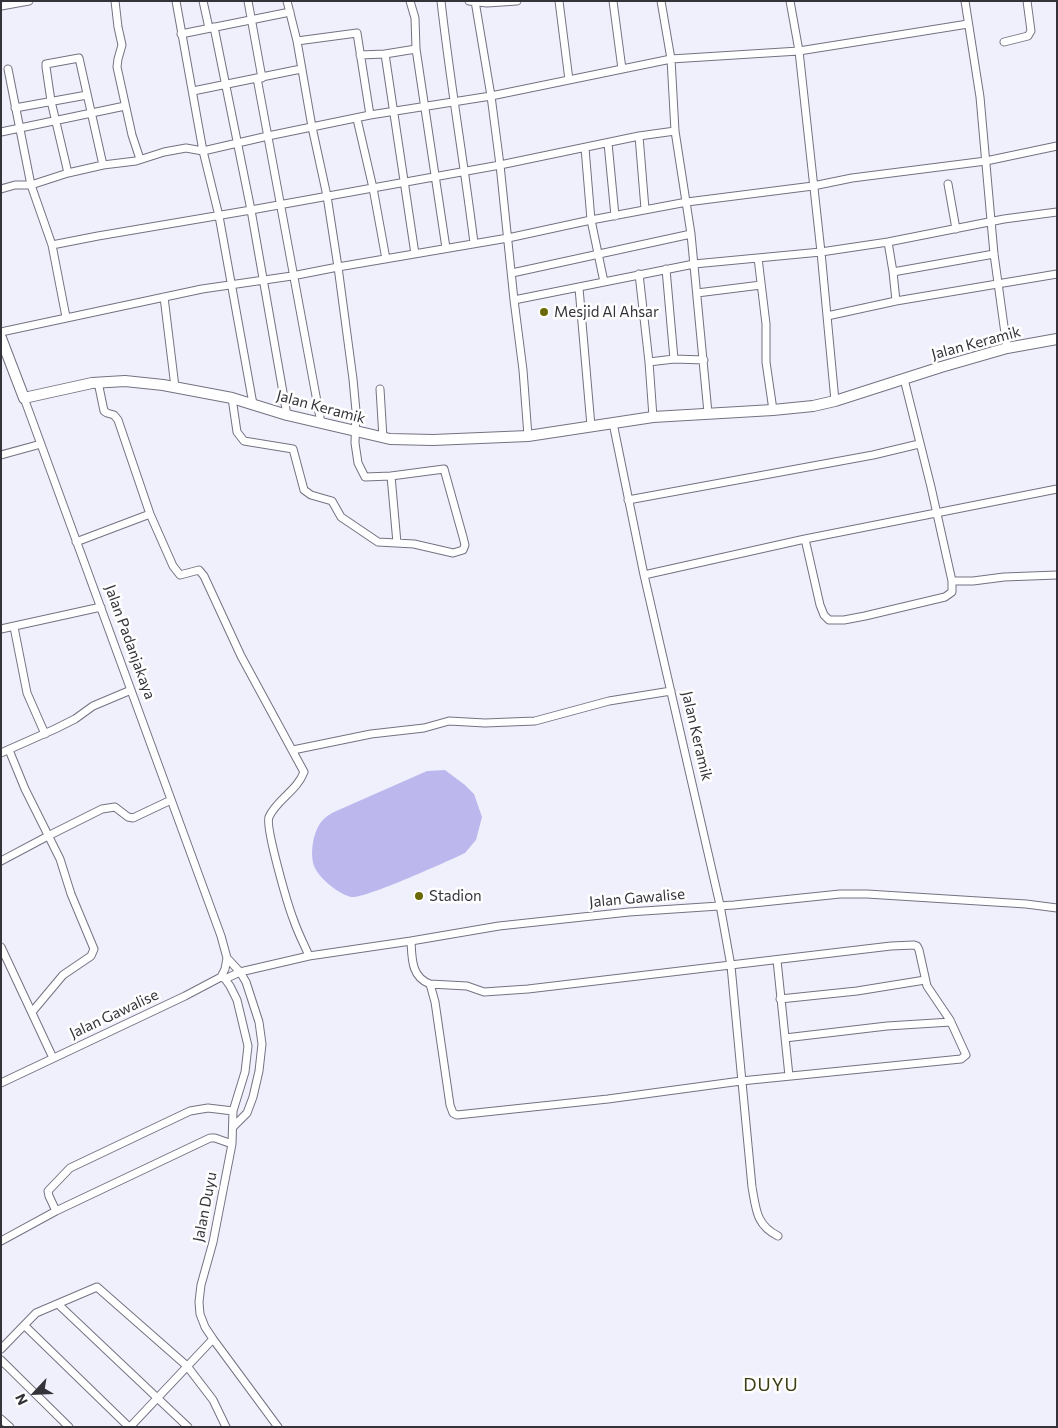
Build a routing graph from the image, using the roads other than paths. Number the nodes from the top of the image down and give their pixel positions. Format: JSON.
{"nodes":[{"id":1,"x":29,"y":1,"type":"edge"},
{"id":2,"x":115,"y":1,"type":"edge"},
{"id":3,"x":176,"y":1,"type":"edge"},
{"id":4,"x":203,"y":1,"type":"edge"},
{"id":5,"x":248,"y":1,"type":"edge"},
{"id":6,"x":287,"y":1,"type":"edge"},
{"id":7,"x":410,"y":1,"type":"edge"},
{"id":8,"x":441,"y":1,"type":"edge"},
{"id":9,"x":517,"y":1,"type":"edge"},
{"id":10,"x":559,"y":1,"type":"edge"},
{"id":11,"x":613,"y":1,"type":"edge"},
{"id":12,"x":661,"y":1,"type":"edge"},
{"id":13,"x":790,"y":1,"type":"edge"},
{"id":14,"x":965,"y":1,"type":"edge"},
{"id":15,"x":1027,"y":1,"type":"edge"},
{"id":16,"x":473,"y":2,"type":"edge"},
{"id":17,"x":1,"y":6,"type":"edge"},
{"id":18,"x":290,"y":12,"type":"junction"},
{"id":19,"x":251,"y":20,"type":"junction"},
{"id":20,"x":968,"y":24,"type":"junction"},
{"id":21,"x":212,"y":28,"type":"junction"},
{"id":22,"x":181,"y":34,"type":"junction"},
{"id":23,"x":297,"y":41,"type":"junction"},
{"id":24,"x":1004,"y":42,"type":"dead end"},
{"id":25,"x":416,"y":49,"type":"junction"},
{"id":26,"x":799,"y":51,"type":"junction"},
{"id":27,"x":386,"y":54,"type":"junction"},
{"id":28,"x":360,"y":55,"type":"junction"},
{"id":29,"x":671,"y":59,"type":"junction"},
{"id":30,"x":301,"y":69,"type":"junction"},
{"id":31,"x":622,"y":69,"type":"junction"},
{"id":32,"x":8,"y":70,"type":"dead end"},
{"id":33,"x":259,"y":78,"type":"junction"},
{"id":34,"x":569,"y":80,"type":"junction"},
{"id":35,"x":225,"y":85,"type":"junction"},
{"id":36,"x":193,"y":90,"type":"junction"},
{"id":37,"x":87,"y":95,"type":"junction"},
{"id":38,"x":491,"y":96,"type":"junction"},
{"id":39,"x":51,"y":101,"type":"junction"},
{"id":40,"x":455,"y":101,"type":"junction"},
{"id":41,"x":125,"y":106,"type":"junction"},
{"id":42,"x":424,"y":106,"type":"junction"},
{"id":43,"x":15,"y":108,"type":"junction"},
{"id":44,"x":394,"y":111,"type":"junction"},
{"id":45,"x":92,"y":114,"type":"junction"},
{"id":46,"x":370,"y":115,"type":"junction"},
{"id":47,"x":357,"y":118,"type":"junction"},
{"id":48,"x":56,"y":120,"type":"junction"},
{"id":49,"x":312,"y":127,"type":"junction"},
{"id":50,"x":20,"y":128,"type":"junction"},
{"id":51,"x":675,"y":131,"type":"junction"},
{"id":52,"x":1,"y":132,"type":"edge"},
{"id":53,"x":268,"y":136,"type":"junction"},
{"id":54,"x":639,"y":136,"type":"junction"},
{"id":55,"x":608,"y":143,"type":"junction"},
{"id":56,"x":237,"y":144,"type":"junction"},
{"id":57,"x":1057,"y":146,"type":"edge"},
{"id":58,"x":585,"y":148,"type":"junction"},
{"id":59,"x":203,"y":151,"type":"junction"},
{"id":60,"x":140,"y":159,"type":"junction"},
{"id":61,"x":986,"y":161,"type":"junction"},
{"id":62,"x":103,"y":165,"type":"junction"},
{"id":63,"x":500,"y":165,"type":"junction"},
{"id":64,"x":465,"y":171,"type":"junction"},
{"id":65,"x":68,"y":173,"type":"junction"},
{"id":66,"x":435,"y":177,"type":"junction"},
{"id":67,"x":404,"y":182,"type":"junction"},
{"id":68,"x":948,"y":184,"type":"dead end"},
{"id":69,"x":31,"y":185,"type":"junction"},
{"id":70,"x":813,"y":186,"type":"junction"},
{"id":71,"x":373,"y":188,"type":"junction"},
{"id":72,"x":1,"y":189,"type":"edge"},
{"id":73,"x":327,"y":196,"type":"junction"},
{"id":74,"x":687,"y":202,"type":"junction"},
{"id":75,"x":281,"y":205,"type":"junction"},
{"id":76,"x":251,"y":210,"type":"junction"},
{"id":77,"x":645,"y":210,"type":"junction"},
{"id":78,"x":1057,"y":212,"type":"edge"},
{"id":79,"x":219,"y":216,"type":"junction"},
{"id":80,"x":615,"y":216,"type":"junction"},
{"id":81,"x":591,"y":220,"type":"junction"},
{"id":82,"x":991,"y":223,"type":"junction"},
{"id":83,"x":956,"y":229,"type":"junction"},
{"id":84,"x":691,"y":234,"type":"junction"},
{"id":85,"x":508,"y":238,"type":"junction"},
{"id":86,"x":888,"y":242,"type":"junction"},
{"id":87,"x":474,"y":243,"type":"junction"},
{"id":88,"x":52,"y":246,"type":"junction"},
{"id":89,"x":446,"y":248,"type":"junction"},
{"id":90,"x":821,"y":252,"type":"junction"},
{"id":91,"x":415,"y":254,"type":"junction"},
{"id":92,"x":994,"y":254,"type":"junction"},
{"id":93,"x":598,"y":255,"type":"junction"},
{"id":94,"x":758,"y":258,"type":"junction"},
{"id":95,"x":386,"y":259,"type":"junction"},
{"id":96,"x":694,"y":264,"type":"junction"},
{"id":97,"x":338,"y":267,"type":"junction"},
{"id":98,"x":666,"y":269,"type":"junction"},
{"id":99,"x":893,"y":272,"type":"junction"},
{"id":100,"x":512,"y":273,"type":"junction"},
{"id":101,"x":639,"y":274,"type":"junction"},
{"id":102,"x":1057,"y":274,"type":"edge"},
{"id":103,"x":292,"y":276,"type":"junction"},
{"id":104,"x":262,"y":281,"type":"junction"},
{"id":105,"x":604,"y":282,"type":"junction"},
{"id":106,"x":231,"y":284,"type":"junction"},
{"id":107,"x":998,"y":284,"type":"junction"},
{"id":108,"x":761,"y":285,"type":"junction"},
{"id":109,"x":579,"y":288,"type":"junction"},
{"id":110,"x":697,"y":293,"type":"junction"},
{"id":111,"x":164,"y":297,"type":"junction"},
{"id":112,"x":514,"y":300,"type":"junction"},
{"id":113,"x":896,"y":301,"type":"junction"},
{"id":114,"x":827,"y":316,"type":"junction"},
{"id":115,"x":66,"y":317,"type":"junction"},
{"id":116,"x":1,"y":332,"type":"edge"},
{"id":117,"x":1,"y":338,"type":"edge"},
{"id":118,"x":1057,"y":339,"type":"edge"},
{"id":119,"x":1007,"y":348,"type":"junction"},
{"id":120,"x":674,"y":359,"type":"junction"},
{"id":121,"x":704,"y":360,"type":"junction"},
{"id":122,"x":649,"y":362,"type":"junction"},
{"id":123,"x":904,"y":380,"type":"junction"},
{"id":124,"x":98,"y":382,"type":"junction"},
{"id":125,"x":175,"y":387,"type":"junction"},
{"id":126,"x":380,"y":389,"type":"dead end"},
{"id":127,"x":24,"y":398,"type":"junction"},
{"id":128,"x":232,"y":398,"type":"junction"},
{"id":129,"x":835,"y":401,"type":"junction"},
{"id":130,"x":253,"y":404,"type":"junction"},
{"id":131,"x":773,"y":410,"type":"junction"},
{"id":132,"x":708,"y":413,"type":"junction"},
{"id":133,"x":287,"y":414,"type":"junction"},
{"id":134,"x":653,"y":417,"type":"junction"},
{"id":135,"x":320,"y":423,"type":"junction"},
{"id":136,"x":613,"y":423,"type":"junction"},
{"id":137,"x":591,"y":426,"type":"junction"},
{"id":138,"x":356,"y":432,"type":"junction"},
{"id":139,"x":528,"y":436,"type":"junction"},
{"id":140,"x":383,"y":438,"type":"junction"},
{"id":141,"x":41,"y":444,"type":"junction"},
{"id":142,"x":919,"y":444,"type":"junction"},
{"id":143,"x":1,"y":455,"type":"edge"},
{"id":144,"x":391,"y":476,"type":"junction"},
{"id":145,"x":1057,"y":489,"type":"edge"},
{"id":146,"x":628,"y":500,"type":"junction"},
{"id":147,"x":937,"y":513,"type":"junction"},
{"id":148,"x":150,"y":514,"type":"junction"},
{"id":149,"x":805,"y":539,"type":"junction"},
{"id":150,"x":76,"y":542,"type":"junction"},
{"id":151,"x":397,"y":543,"type":"junction"},
{"id":152,"x":644,"y":574,"type":"junction"},
{"id":153,"x":1057,"y":575,"type":"edge"},
{"id":154,"x":952,"y":581,"type":"junction"},
{"id":155,"x":101,"y":607,"type":"junction"},
{"id":156,"x":14,"y":627,"type":"junction"},
{"id":157,"x":1,"y":629,"type":"edge"},
{"id":158,"x":131,"y":690,"type":"junction"},
{"id":159,"x":671,"y":691,"type":"junction"},
{"id":160,"x":45,"y":734,"type":"junction"},
{"id":161,"x":294,"y":750,"type":"junction"},
{"id":162,"x":5,"y":752,"type":"edge"},
{"id":163,"x":171,"y":800,"type":"junction"},
{"id":164,"x":48,"y":836,"type":"junction"},
{"id":165,"x":1,"y":861,"type":"edge"},
{"id":166,"x":720,"y":905,"type":"junction"},
{"id":167,"x":1057,"y":908,"type":"edge"},
{"id":168,"x":411,"y":941,"type":"junction"},
{"id":169,"x":1,"y":947,"type":"edge"},
{"id":170,"x":309,"y":956,"type":"junction"},
{"id":171,"x":226,"y":958,"type":"junction"},
{"id":172,"x":777,"y":960,"type":"junction"},
{"id":173,"x":731,"y":966,"type":"junction"},
{"id":174,"x":240,"y":972,"type":"junction"},
{"id":175,"x":223,"y":978,"type":"junction"},
{"id":176,"x":925,"y":980,"type":"junction"},
{"id":177,"x":430,"y":984,"type":"junction"},
{"id":178,"x":780,"y":999,"type":"junction"},
{"id":179,"x":32,"y":1012,"type":"junction"},
{"id":180,"x":951,"y":1022,"type":"junction"},
{"id":181,"x":785,"y":1038,"type":"junction"},
{"id":182,"x":53,"y":1058,"type":"junction"},
{"id":183,"x":789,"y":1076,"type":"junction"},
{"id":184,"x":741,"y":1082,"type":"junction"},
{"id":185,"x":1,"y":1084,"type":"edge"},
{"id":186,"x":232,"y":1111,"type":"junction"},
{"id":187,"x":232,"y":1127,"type":"junction"},
{"id":188,"x":232,"y":1144,"type":"junction"},
{"id":189,"x":56,"y":1211,"type":"junction"},
{"id":190,"x":778,"y":1236,"type":"dead end"},
{"id":191,"x":1,"y":1241,"type":"edge"},
{"id":192,"x":59,"y":1305,"type":"junction"},
{"id":193,"x":25,"y":1326,"type":"junction"},
{"id":194,"x":213,"y":1339,"type":"junction"},
{"id":195,"x":1,"y":1349,"type":"edge"},
{"id":196,"x":1,"y":1360,"type":"edge"},
{"id":197,"x":186,"y":1366,"type":"junction"},
{"id":198,"x":157,"y":1399,"type":"junction"},
{"id":199,"x":1,"y":1419,"type":"edge"},
{"id":200,"x":10,"y":1427,"type":"edge"},
{"id":201,"x":69,"y":1427,"type":"edge"},
{"id":202,"x":130,"y":1427,"type":"edge"},
{"id":203,"x":188,"y":1427,"type":"edge"},
{"id":204,"x":226,"y":1427,"type":"edge"},
{"id":205,"x":278,"y":1427,"type":"edge"}],
"edges":[{"from":1,"to":17,"type":"street"},
{"from":2,"to":41,"type":"street"},
{"from":3,"to":22,"type":"street"},
{"from":4,"to":21,"type":"street"},
{"from":5,"to":19,"type":"street"},
{"from":6,"to":18,"type":"street"},
{"from":7,"to":25,"type":"street"},
{"from":8,"to":40,"type":"street"},
{"from":9,"to":16,"type":"street"},
{"from":10,"to":34,"type":"street"},
{"from":11,"to":31,"type":"street"},
{"from":12,"to":29,"type":"street"},
{"from":13,"to":26,"type":"street"},
{"from":14,"to":20,"type":"street"},
{"from":15,"to":24,"type":"street"},
{"from":16,"to":38,"type":"street"},
{"from":18,"to":19,"type":"street"},
{"from":18,"to":23,"type":"street"},
{"from":19,"to":21,"type":"street"},
{"from":19,"to":33,"type":"street"},
{"from":20,"to":26,"type":"street"},
{"from":20,"to":61,"type":"street"},
{"from":21,"to":22,"type":"street"},
{"from":21,"to":35,"type":"street"},
{"from":22,"to":36,"type":"street"},
{"from":23,"to":28,"type":"street"},
{"from":23,"to":30,"type":"street"},
{"from":25,"to":27,"type":"street"},
{"from":25,"to":42,"type":"street"},
{"from":26,"to":29,"type":"street"},
{"from":26,"to":70,"type":"street"},
{"from":27,"to":28,"type":"street"},
{"from":27,"to":44,"type":"street"},
{"from":28,"to":46,"type":"street"},
{"from":29,"to":31,"type":"street"},
{"from":29,"to":51,"type":"street"},
{"from":30,"to":33,"type":"street"},
{"from":30,"to":49,"type":"street"},
{"from":31,"to":34,"type":"street"},
{"from":32,"to":43,"type":"street"},
{"from":33,"to":35,"type":"street"},
{"from":33,"to":53,"type":"street"},
{"from":34,"to":38,"type":"street"},
{"from":35,"to":36,"type":"street"},
{"from":35,"to":56,"type":"street"},
{"from":36,"to":59,"type":"street"},
{"from":37,"to":39,"type":"street"},
{"from":37,"to":39,"type":"street"},
{"from":37,"to":45,"type":"street"},
{"from":38,"to":40,"type":"street"},
{"from":38,"to":63,"type":"street"},
{"from":39,"to":43,"type":"street"},
{"from":39,"to":48,"type":"street"},
{"from":40,"to":42,"type":"street"},
{"from":40,"to":64,"type":"street"},
{"from":41,"to":45,"type":"street"},
{"from":41,"to":60,"type":"street"},
{"from":42,"to":44,"type":"street"},
{"from":42,"to":66,"type":"street"},
{"from":43,"to":50,"type":"street"},
{"from":44,"to":46,"type":"street"},
{"from":44,"to":67,"type":"street"},
{"from":45,"to":48,"type":"street"},
{"from":45,"to":62,"type":"street"},
{"from":46,"to":47,"type":"street"},
{"from":47,"to":49,"type":"street"},
{"from":47,"to":71,"type":"street"},
{"from":48,"to":50,"type":"street"},
{"from":48,"to":65,"type":"street"},
{"from":49,"to":53,"type":"street"},
{"from":49,"to":73,"type":"street"},
{"from":50,"to":52,"type":"street"},
{"from":50,"to":69,"type":"street"},
{"from":51,"to":54,"type":"street"},
{"from":51,"to":74,"type":"street"},
{"from":53,"to":56,"type":"street"},
{"from":53,"to":75,"type":"street"},
{"from":54,"to":55,"type":"street"},
{"from":54,"to":77,"type":"street"},
{"from":55,"to":58,"type":"street"},
{"from":55,"to":80,"type":"street"},
{"from":56,"to":59,"type":"street"},
{"from":56,"to":76,"type":"street"},
{"from":57,"to":61,"type":"street"},
{"from":58,"to":63,"type":"street"},
{"from":58,"to":81,"type":"street"},
{"from":59,"to":60,"type":"street"},
{"from":59,"to":79,"type":"street"},
{"from":60,"to":62,"type":"street"},
{"from":61,"to":70,"type":"street"},
{"from":61,"to":82,"type":"street"},
{"from":62,"to":65,"type":"street"},
{"from":63,"to":64,"type":"street"},
{"from":63,"to":85,"type":"street"},
{"from":64,"to":66,"type":"street"},
{"from":64,"to":87,"type":"street"},
{"from":65,"to":69,"type":"street"},
{"from":66,"to":67,"type":"street"},
{"from":66,"to":89,"type":"street"},
{"from":67,"to":71,"type":"street"},
{"from":67,"to":91,"type":"street"},
{"from":68,"to":83,"type":"street"},
{"from":69,"to":72,"type":"street"},
{"from":69,"to":88,"type":"street"},
{"from":70,"to":74,"type":"street"},
{"from":70,"to":90,"type":"street"},
{"from":71,"to":73,"type":"street"},
{"from":71,"to":95,"type":"street"},
{"from":73,"to":75,"type":"street"},
{"from":73,"to":97,"type":"street"},
{"from":74,"to":77,"type":"street"},
{"from":74,"to":84,"type":"street"},
{"from":75,"to":76,"type":"street"},
{"from":75,"to":103,"type":"street"},
{"from":76,"to":79,"type":"street"},
{"from":76,"to":104,"type":"street"},
{"from":77,"to":80,"type":"street"},
{"from":78,"to":82,"type":"street"},
{"from":79,"to":88,"type":"street"},
{"from":79,"to":106,"type":"street"},
{"from":80,"to":81,"type":"street"},
{"from":81,"to":85,"type":"street"},
{"from":81,"to":93,"type":"street"},
{"from":82,"to":83,"type":"street"},
{"from":82,"to":92,"type":"street"},
{"from":83,"to":86,"type":"street"},
{"from":84,"to":93,"type":"street"},
{"from":84,"to":96,"type":"street"},
{"from":85,"to":87,"type":"street"},
{"from":85,"to":100,"type":"street"},
{"from":86,"to":90,"type":"street"},
{"from":86,"to":99,"type":"street"},
{"from":87,"to":89,"type":"street"},
{"from":88,"to":115,"type":"street"},
{"from":89,"to":91,"type":"street"},
{"from":90,"to":94,"type":"street"},
{"from":90,"to":114,"type":"street"},
{"from":91,"to":95,"type":"street"},
{"from":92,"to":99,"type":"street"},
{"from":92,"to":107,"type":"street"},
{"from":93,"to":100,"type":"street"},
{"from":93,"to":105,"type":"street"},
{"from":94,"to":96,"type":"street"},
{"from":94,"to":108,"type":"street"},
{"from":95,"to":97,"type":"street"},
{"from":96,"to":98,"type":"street"},
{"from":96,"to":110,"type":"street"},
{"from":97,"to":103,"type":"street"},
{"from":97,"to":138,"type":"street"},
{"from":98,"to":101,"type":"street"},
{"from":98,"to":120,"type":"street"},
{"from":99,"to":113,"type":"street"},
{"from":100,"to":112,"type":"street"},
{"from":101,"to":105,"type":"street"},
{"from":101,"to":122,"type":"street"},
{"from":102,"to":107,"type":"street"},
{"from":103,"to":104,"type":"street"},
{"from":103,"to":135,"type":"street"},
{"from":104,"to":106,"type":"street"},
{"from":104,"to":133,"type":"street"},
{"from":105,"to":109,"type":"street"},
{"from":106,"to":111,"type":"street"},
{"from":106,"to":130,"type":"street"},
{"from":107,"to":113,"type":"street"},
{"from":107,"to":119,"type":"street"},
{"from":108,"to":110,"type":"street"},
{"from":108,"to":131,"type":"street"},
{"from":109,"to":112,"type":"street"},
{"from":109,"to":137,"type":"street"},
{"from":110,"to":121,"type":"street"},
{"from":111,"to":115,"type":"street"},
{"from":111,"to":125,"type":"street"},
{"from":112,"to":139,"type":"street"},
{"from":113,"to":114,"type":"street"},
{"from":114,"to":129,"type":"street"},
{"from":115,"to":116,"type":"street"},
{"from":117,"to":127,"type":"street","name":"Jalan Padanjakaya"},
{"from":118,"to":119,"type":"street","name":"Jalan Keramik"},
{"from":119,"to":123,"type":"street","name":"Jalan Keramik"},
{"from":120,"to":121,"type":"street"},
{"from":120,"to":122,"type":"street"},
{"from":121,"to":132,"type":"street"},
{"from":122,"to":134,"type":"street"},
{"from":123,"to":129,"type":"street","name":"Jalan Keramik"},
{"from":123,"to":142,"type":"street"},
{"from":124,"to":125,"type":"street","name":"Jalan Keramik"},
{"from":124,"to":127,"type":"street","name":"Jalan Keramik"},
{"from":124,"to":148,"type":"street"},
{"from":125,"to":128,"type":"street","name":"Jalan Keramik"},
{"from":126,"to":140,"type":"street"},
{"from":127,"to":141,"type":"street","name":"Jalan Padanjakaya"},
{"from":128,"to":130,"type":"street","name":"Jalan Keramik"},
{"from":128,"to":151,"type":"street"},
{"from":129,"to":131,"type":"street","name":"Jalan Keramik"},
{"from":130,"to":133,"type":"street","name":"Jalan Keramik"},
{"from":131,"to":132,"type":"street","name":"Jalan Keramik"},
{"from":132,"to":134,"type":"street","name":"Jalan Keramik"},
{"from":133,"to":135,"type":"street","name":"Jalan Keramik"},
{"from":134,"to":136,"type":"street","name":"Jalan Keramik"},
{"from":135,"to":138,"type":"street","name":"Jalan Keramik"},
{"from":136,"to":137,"type":"street","name":"Jalan Keramik"},
{"from":136,"to":146,"type":"street","name":"Jalan Keramik"},
{"from":137,"to":139,"type":"street","name":"Jalan Keramik"},
{"from":138,"to":140,"type":"street","name":"Jalan Keramik"},
{"from":138,"to":144,"type":"street"},
{"from":139,"to":140,"type":"street","name":"Jalan Keramik"},
{"from":141,"to":143,"type":"street"},
{"from":141,"to":150,"type":"street","name":"Jalan Padanjakaya"},
{"from":142,"to":146,"type":"street"},
{"from":142,"to":147,"type":"street"},
{"from":144,"to":151,"type":"street"},
{"from":144,"to":151,"type":"street"},
{"from":145,"to":147,"type":"street"},
{"from":146,"to":152,"type":"street","name":"Jalan Keramik"},
{"from":147,"to":149,"type":"street"},
{"from":147,"to":154,"type":"street"},
{"from":148,"to":150,"type":"street"},
{"from":148,"to":161,"type":"street"},
{"from":149,"to":152,"type":"street"},
{"from":149,"to":154,"type":"street"},
{"from":150,"to":155,"type":"street","name":"Jalan Padanjakaya"},
{"from":152,"to":159,"type":"street","name":"Jalan Keramik"},
{"from":153,"to":154,"type":"street"},
{"from":155,"to":156,"type":"street"},
{"from":155,"to":158,"type":"street","name":"Jalan Padanjakaya"},
{"from":156,"to":157,"type":"street"},
{"from":156,"to":160,"type":"street"},
{"from":158,"to":160,"type":"street"},
{"from":158,"to":163,"type":"street","name":"Jalan Padanjakaya"},
{"from":159,"to":161,"type":"street"},
{"from":159,"to":166,"type":"street","name":"Jalan Keramik"},
{"from":160,"to":162,"type":"street"},
{"from":161,"to":170,"type":"street"},
{"from":162,"to":164,"type":"street"},
{"from":163,"to":164,"type":"street"},
{"from":163,"to":171,"type":"street","name":"Jalan Padanjakaya"},
{"from":164,"to":165,"type":"street"},
{"from":164,"to":179,"type":"street"},
{"from":166,"to":167,"type":"street","name":"Jalan Gawalise"},
{"from":166,"to":168,"type":"street","name":"Jalan Gawalise"},
{"from":166,"to":173,"type":"street","name":"Jalan Keramik"},
{"from":168,"to":170,"type":"street","name":"Jalan Gawalise"},
{"from":168,"to":177,"type":"street"},
{"from":169,"to":179,"type":"street"},
{"from":170,"to":174,"type":"street","name":"Jalan Gawalise"},
{"from":171,"to":174,"type":"street"},
{"from":171,"to":175,"type":"street"},
{"from":172,"to":173,"type":"street"},
{"from":172,"to":176,"type":"street"},
{"from":172,"to":178,"type":"street"},
{"from":173,"to":177,"type":"street"},
{"from":173,"to":184,"type":"street","name":"Jalan Keramik"},
{"from":174,"to":175,"type":"street","name":"Jalan Gawalise"},
{"from":174,"to":187,"type":"street"},
{"from":175,"to":182,"type":"street","name":"Jalan Gawalise"},
{"from":175,"to":186,"type":"street","name":"Jalan Duyu"},
{"from":176,"to":178,"type":"street"},
{"from":176,"to":180,"type":"street"},
{"from":177,"to":184,"type":"street"},
{"from":178,"to":181,"type":"street"},
{"from":179,"to":182,"type":"street"},
{"from":180,"to":181,"type":"street"},
{"from":180,"to":183,"type":"street"},
{"from":181,"to":183,"type":"street"},
{"from":182,"to":185,"type":"street","name":"Jalan Gawalise"},
{"from":183,"to":184,"type":"street"},
{"from":184,"to":190,"type":"street","name":"Jalan Keramik"},
{"from":186,"to":187,"type":"street","name":"Jalan Duyu"},
{"from":186,"to":189,"type":"street"},
{"from":187,"to":188,"type":"street","name":"Jalan Duyu"},
{"from":188,"to":189,"type":"street"},
{"from":188,"to":194,"type":"street","name":"Jalan Duyu"},
{"from":189,"to":191,"type":"street"},
{"from":192,"to":193,"type":"street"},
{"from":192,"to":197,"type":"street"},
{"from":192,"to":198,"type":"street"},
{"from":193,"to":195,"type":"street"},
{"from":193,"to":202,"type":"street"},
{"from":194,"to":197,"type":"street"},
{"from":194,"to":205,"type":"street","name":"Jalan Duyu"},
{"from":196,"to":201,"type":"street"},
{"from":197,"to":198,"type":"street"},
{"from":197,"to":204,"type":"street"},
{"from":198,"to":202,"type":"street"},
{"from":198,"to":203,"type":"street"},
{"from":199,"to":200,"type":"street"}]}
